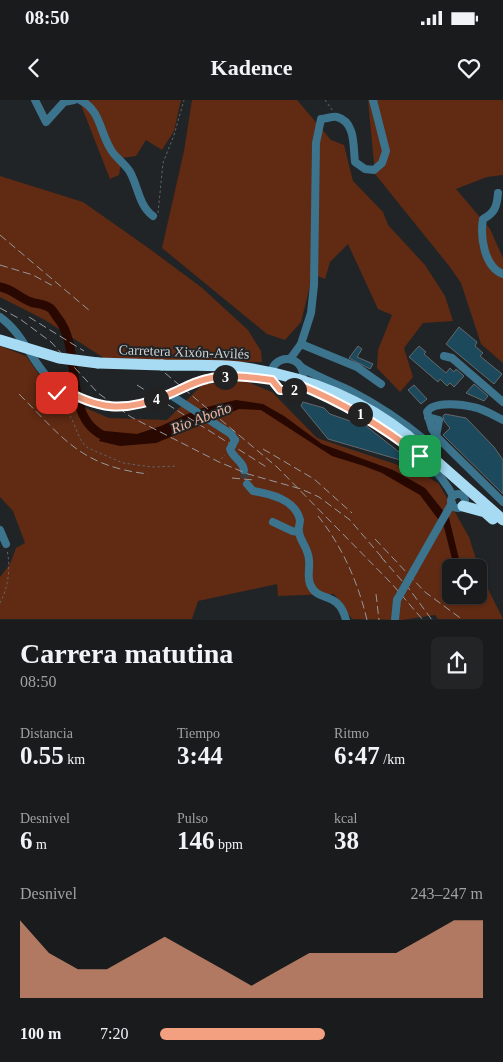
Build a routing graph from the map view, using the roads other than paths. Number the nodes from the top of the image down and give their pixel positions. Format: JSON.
{"nodes":[{"id":1,"x":35,"y":100,"type":"edge"},
{"id":2,"x":74,"y":100,"type":"edge"},
{"id":3,"x":80,"y":100,"type":"edge"},
{"id":4,"x":373,"y":100,"type":"edge"},
{"id":5,"x":498,"y":193,"type":"dead end"},
{"id":6,"x":153,"y":216,"type":"road end"},
{"id":7,"x":503,"y":274,"type":"edge"},
{"id":8,"x":0,"y":317,"type":"edge"},
{"id":9,"x":0,"y":340,"type":"edge"},
{"id":10,"x":302,"y":344,"type":"junction"},
{"id":11,"x":444,"y":356,"type":"dead end"},
{"id":12,"x":290,"y":359,"type":"junction"},
{"id":13,"x":301,"y":367,"type":"junction"},
{"id":14,"x":272,"y":380,"type":"junction"},
{"id":15,"x":381,"y":384,"type":"dead end"},
{"id":16,"x":299,"y":385,"type":"junction"},
{"id":17,"x":169,"y":394,"type":"junction"},
{"id":18,"x":503,"y":402,"type":"edge"},
{"id":19,"x":503,"y":420,"type":"edge"},
{"id":20,"x":431,"y":438,"type":"junction"},
{"id":21,"x":244,"y":470,"type":"tunnel mouth"},
{"id":22,"x":247,"y":484,"type":"dead end"},
{"id":23,"x":503,"y":502,"type":"edge"},
{"id":24,"x":451,"y":503,"type":"junction"},
{"id":25,"x":487,"y":504,"type":"junction"},
{"id":26,"x":463,"y":506,"type":"junction"},
{"id":27,"x":503,"y":520,"type":"edge"},
{"id":28,"x":273,"y":522,"type":"dead end"},
{"id":29,"x":503,"y":527,"type":"edge"},
{"id":30,"x":0,"y":530,"type":"edge"},
{"id":31,"x":299,"y":532,"type":"junction"},
{"id":32,"x":6,"y":544,"type":"road end"},
{"id":33,"x":346,"y":620,"type":"edge"},
{"id":34,"x":395,"y":620,"type":"edge"}],
"edges":[{"from":1,"to":2,"type":"street"},
{"from":3,"to":6,"type":"street"},
{"from":4,"to":10,"type":"street"},
{"from":5,"to":7,"type":"street"},
{"from":8,"to":17,"type":"street"},
{"from":9,"to":25,"type":"highway","name":"Carretera Xixón-Avilés","bridge":true},
{"from":10,"to":12,"type":"street"},
{"from":10,"to":15,"type":"street"},
{"from":11,"to":18,"type":"street"},
{"from":12,"to":13,"type":"street"},
{"from":12,"to":14,"type":"street"},
{"from":13,"to":16,"type":"street"},
{"from":13,"to":20,"type":"street"},
{"from":14,"to":16,"type":"street"},
{"from":14,"to":17,"type":"street"},
{"from":16,"to":24,"type":"street"},
{"from":17,"to":21,"type":"street"},
{"from":19,"to":20,"type":"street"},
{"from":20,"to":23,"type":"street"},
{"from":20,"to":25,"type":"highway"},
{"from":22,"to":31,"type":"street"},
{"from":24,"to":26,"type":"street"},
{"from":24,"to":26,"type":"street"},
{"from":24,"to":34,"type":"street","bridge":true},
{"from":25,"to":27,"type":"highway","name":"Carretera Xixón-Avilés"},
{"from":26,"to":29,"type":"highway"},
{"from":28,"to":31,"type":"street"},
{"from":30,"to":32,"type":"street"},
{"from":31,"to":33,"type":"street"}]}
